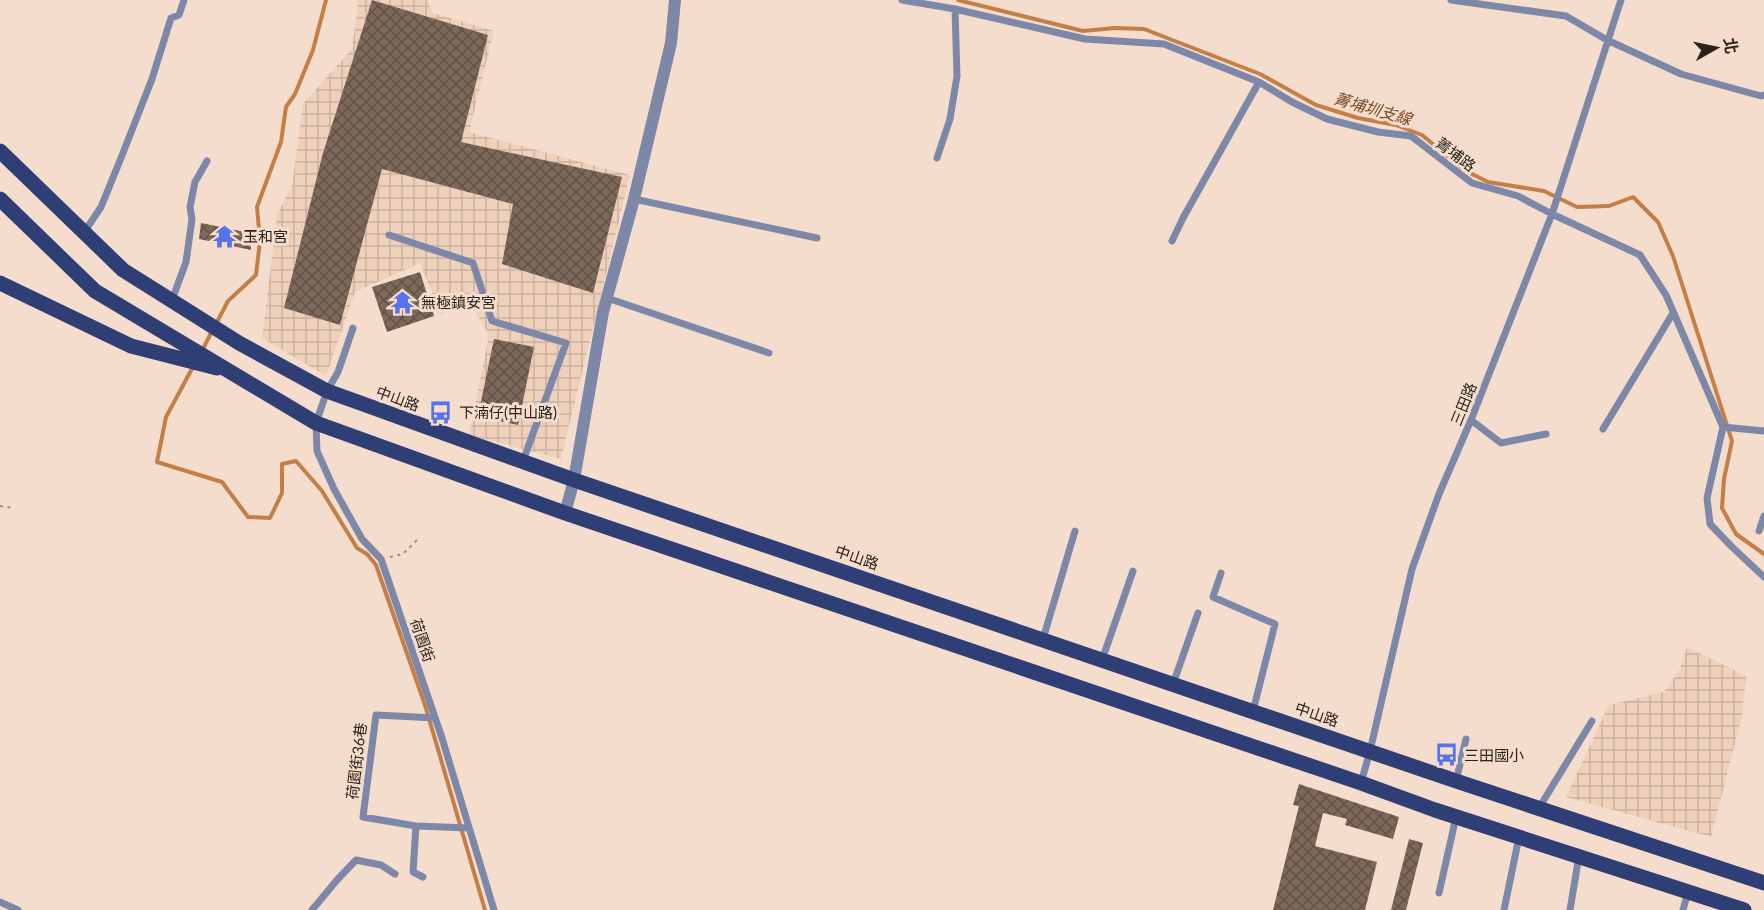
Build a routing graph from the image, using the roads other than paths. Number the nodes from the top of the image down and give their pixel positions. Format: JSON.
{"nodes":[{"id":1,"x":184,"y":0,"type":"edge"},
{"id":2,"x":675,"y":0,"type":"edge"},
{"id":3,"x":902,"y":0,"type":"edge"},
{"id":4,"x":1451,"y":0,"type":"edge"},
{"id":5,"x":1621,"y":0,"type":"edge"},
{"id":6,"x":956,"y":9,"type":"junction"},
{"id":7,"x":1607,"y":40,"type":"junction"},
{"id":8,"x":1259,"y":82,"type":"junction"},
{"id":9,"x":1764,"y":94,"type":"edge"},
{"id":10,"x":0,"y":151,"type":"edge"},
{"id":11,"x":937,"y":158,"type":"dead end"},
{"id":12,"x":207,"y":161,"type":"dead end"},
{"id":13,"x":634,"y":198,"type":"junction"},
{"id":14,"x":0,"y":199,"type":"edge"},
{"id":15,"x":1552,"y":214,"type":"junction"},
{"id":16,"x":85,"y":232,"type":"junction"},
{"id":17,"x":389,"y":235,"type":"dead end"},
{"id":18,"x":817,"y":238,"type":"dead end"},
{"id":19,"x":1172,"y":241,"type":"dead end"},
{"id":20,"x":0,"y":283,"type":"edge"},
{"id":21,"x":607,"y":298,"type":"junction"},
{"id":22,"x":172,"y":300,"type":"junction"},
{"id":23,"x":1673,"y":313,"type":"junction"},
{"id":24,"x":353,"y":328,"type":"dead end"},
{"id":25,"x":769,"y":352,"type":"dead end"},
{"id":26,"x":233,"y":373,"type":"junction"},
{"id":27,"x":327,"y":391,"type":"junction"},
{"id":28,"x":1472,"y":420,"type":"junction"},
{"id":29,"x":316,"y":423,"type":"junction"},
{"id":30,"x":1723,"y":427,"type":"junction"},
{"id":31,"x":1603,"y":429,"type":"dead end"},
{"id":32,"x":1764,"y":431,"type":"edge"},
{"id":33,"x":1546,"y":434,"type":"dead end"},
{"id":34,"x":523,"y":461,"type":"junction"},
{"id":35,"x":574,"y":480,"type":"junction"},
{"id":36,"x":565,"y":513,"type":"junction"},
{"id":37,"x":1764,"y":516,"type":"edge"},
{"id":38,"x":1075,"y":531,"type":"dead end"},
{"id":39,"x":1758,"y":531,"type":"dead end"},
{"id":40,"x":1133,"y":572,"type":"dead end"},
{"id":41,"x":1221,"y":573,"type":"dead end"},
{"id":42,"x":1764,"y":577,"type":"edge"},
{"id":43,"x":1198,"y":613,"type":"dead end"},
{"id":44,"x":1043,"y":639,"type":"junction"},
{"id":45,"x":1102,"y":660,"type":"junction"},
{"id":46,"x":1173,"y":684,"type":"junction"},
{"id":47,"x":1253,"y":711,"type":"junction"},
{"id":48,"x":435,"y":718,"type":"junction"},
{"id":49,"x":1592,"y":721,"type":"dead end"},
{"id":50,"x":1466,"y":739,"type":"dead end"},
{"id":51,"x":1371,"y":751,"type":"junction"},
{"id":52,"x":1456,"y":781,"type":"junction"},
{"id":53,"x":1361,"y":783,"type":"junction"},
{"id":54,"x":1539,"y":808,"type":"junction"},
{"id":55,"x":1456,"y":817,"type":"junction"},
{"id":56,"x":416,"y":826,"type":"junction"},
{"id":57,"x":469,"y":828,"type":"junction"},
{"id":58,"x":1519,"y":837,"type":"junction"},
{"id":59,"x":1579,"y":856,"type":"junction"},
{"id":60,"x":395,"y":874,"type":"dead end"},
{"id":61,"x":423,"y":877,"type":"dead end"},
{"id":62,"x":1764,"y":883,"type":"edge"},
{"id":63,"x":1688,"y":892,"type":"junction"},
{"id":64,"x":1439,"y":893,"type":"dead end"},
{"id":65,"x":0,"y":902,"type":"edge"},
{"id":66,"x":18,"y":910,"type":"edge"},
{"id":67,"x":312,"y":910,"type":"edge"},
{"id":68,"x":494,"y":910,"type":"edge"},
{"id":69,"x":1503,"y":910,"type":"edge"},
{"id":70,"x":1570,"y":910,"type":"edge"},
{"id":71,"x":1683,"y":910,"type":"edge"},
{"id":72,"x":1744,"y":910,"type":"edge"}],
"edges":[{"from":1,"to":16,"type":"lane"},
{"from":2,"to":13,"type":"street"},
{"from":3,"to":6,"type":"lane","name":"菁埔路"},
{"from":4,"to":7,"type":"lane"},
{"from":5,"to":7,"type":"lane","name":"三田路"},
{"from":6,"to":8,"type":"lane","name":"菁埔路"},
{"from":6,"to":11,"type":"lane"},
{"from":7,"to":9,"type":"lane"},
{"from":7,"to":15,"type":"lane","name":"三田路"},
{"from":8,"to":15,"type":"lane","name":"菁埔路"},
{"from":8,"to":19,"type":"lane"},
{"from":10,"to":16,"type":"main road","name":"中山路"},
{"from":12,"to":22,"type":"lane"},
{"from":13,"to":18,"type":"lane"},
{"from":13,"to":21,"type":"street"},
{"from":14,"to":26,"type":"main road"},
{"from":15,"to":23,"type":"lane","name":"菁埔路"},
{"from":15,"to":28,"type":"lane","name":"三田路"},
{"from":16,"to":22,"type":"main road","name":"中山路"},
{"from":17,"to":34,"type":"lane"},
{"from":20,"to":26,"type":"main road"},
{"from":21,"to":25,"type":"lane"},
{"from":21,"to":35,"type":"street"},
{"from":22,"to":27,"type":"main road","name":"中山路"},
{"from":23,"to":30,"type":"lane","name":"菁埔路"},
{"from":23,"to":31,"type":"lane"},
{"from":24,"to":27,"type":"lane","name":"荷園街"},
{"from":26,"to":29,"type":"main road"},
{"from":27,"to":29,"type":"lane","name":"荷園街"},
{"from":27,"to":34,"type":"main road","name":"中山路"},
{"from":28,"to":33,"type":"lane"},
{"from":28,"to":51,"type":"lane","name":"三田路"},
{"from":29,"to":36,"type":"main road"},
{"from":29,"to":48,"type":"lane","name":"荷園街"},
{"from":30,"to":32,"type":"lane"},
{"from":30,"to":42,"type":"lane"},
{"from":34,"to":35,"type":"main road","name":"中山路"},
{"from":35,"to":36,"type":"street"},
{"from":35,"to":44,"type":"main road","name":"中山路"},
{"from":36,"to":53,"type":"main road"},
{"from":37,"to":39,"type":"lane"},
{"from":38,"to":44,"type":"lane"},
{"from":40,"to":45,"type":"lane"},
{"from":41,"to":47,"type":"lane"},
{"from":43,"to":46,"type":"lane"},
{"from":44,"to":45,"type":"main road","name":"中山路"},
{"from":45,"to":46,"type":"main road","name":"中山路"},
{"from":46,"to":47,"type":"main road","name":"中山路"},
{"from":47,"to":51,"type":"main road","name":"中山路"},
{"from":48,"to":56,"type":"lane","name":"荷園街36巷"},
{"from":48,"to":57,"type":"lane","name":"荷園街"},
{"from":49,"to":54,"type":"lane"},
{"from":50,"to":52,"type":"lane"},
{"from":51,"to":52,"type":"main road","name":"中山路"},
{"from":51,"to":53,"type":"lane","name":"三田路"},
{"from":52,"to":54,"type":"main road","name":"中山路"},
{"from":53,"to":55,"type":"main road"},
{"from":54,"to":62,"type":"main road","name":"中山路"},
{"from":55,"to":58,"type":"main road"},
{"from":55,"to":64,"type":"lane"},
{"from":56,"to":57,"type":"lane","name":"荷園街36巷"},
{"from":56,"to":61,"type":"lane"},
{"from":57,"to":68,"type":"lane","name":"荷園街"},
{"from":58,"to":59,"type":"main road"},
{"from":58,"to":69,"type":"lane"},
{"from":59,"to":63,"type":"main road"},
{"from":59,"to":70,"type":"lane"},
{"from":60,"to":67,"type":"lane"},
{"from":63,"to":71,"type":"lane"},
{"from":63,"to":72,"type":"main road"},
{"from":65,"to":66,"type":"lane"}]}
